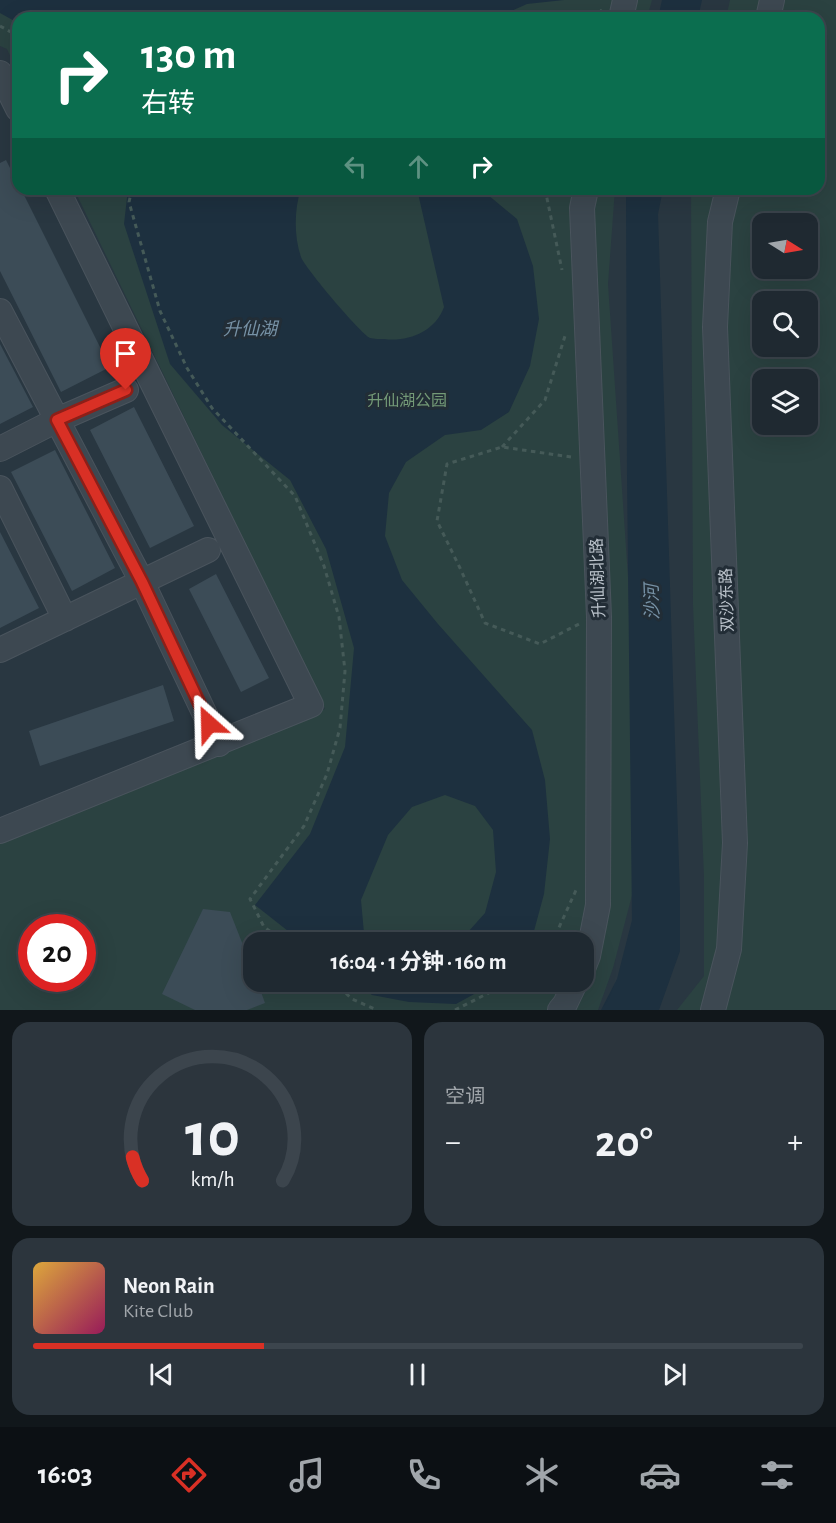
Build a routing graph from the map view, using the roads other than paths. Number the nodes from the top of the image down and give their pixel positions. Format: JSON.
{"nodes":[{"id":1,"x":0,"y":73,"type":"edge"},
{"id":2,"x":12,"y":97,"type":"edge"},
{"id":3,"x":60,"y":195,"type":"edge"},
{"id":4,"x":585,"y":195,"type":"edge"},
{"id":5,"x":727,"y":195,"type":"edge"},
{"id":6,"x":0,"y":311,"type":"edge"},
{"id":7,"x":126,"y":390,"type":"dead end"},
{"id":8,"x":57,"y":420,"type":"junction"},
{"id":9,"x":0,"y":449,"type":"edge"},
{"id":10,"x":0,"y":488,"type":"edge"},
{"id":11,"x":208,"y":550,"type":"dead end"},
{"id":12,"x":142,"y":582,"type":"junction"},
{"id":13,"x":65,"y":619,"type":"junction"},
{"id":14,"x":0,"y":650,"type":"edge"},
{"id":15,"x":219,"y":744,"type":"junction"},
{"id":16,"x":0,"y":831,"type":"edge"},
{"id":17,"x":593,"y":932,"type":"edge"},
{"id":18,"x":571,"y":992,"type":"edge"},
{"id":19,"x":560,"y":1010,"type":"edge"},
{"id":20,"x":713,"y":1010,"type":"edge"}],
"edges":[{"from":1,"to":2,"type":"street"},
{"from":3,"to":15,"type":"street"},
{"from":4,"to":17,"type":"street","name":"升仙湖北路"},
{"from":5,"to":20,"type":"street","name":"双沙东路"},
{"from":6,"to":8,"type":"street"},
{"from":7,"to":8,"type":"street"},
{"from":8,"to":9,"type":"street"},
{"from":8,"to":12,"type":"street"},
{"from":10,"to":13,"type":"street"},
{"from":11,"to":12,"type":"street"},
{"from":12,"to":13,"type":"street"},
{"from":12,"to":15,"type":"street"},
{"from":13,"to":14,"type":"street"},
{"from":15,"to":16,"type":"street"},
{"from":18,"to":19,"type":"street"}]}
